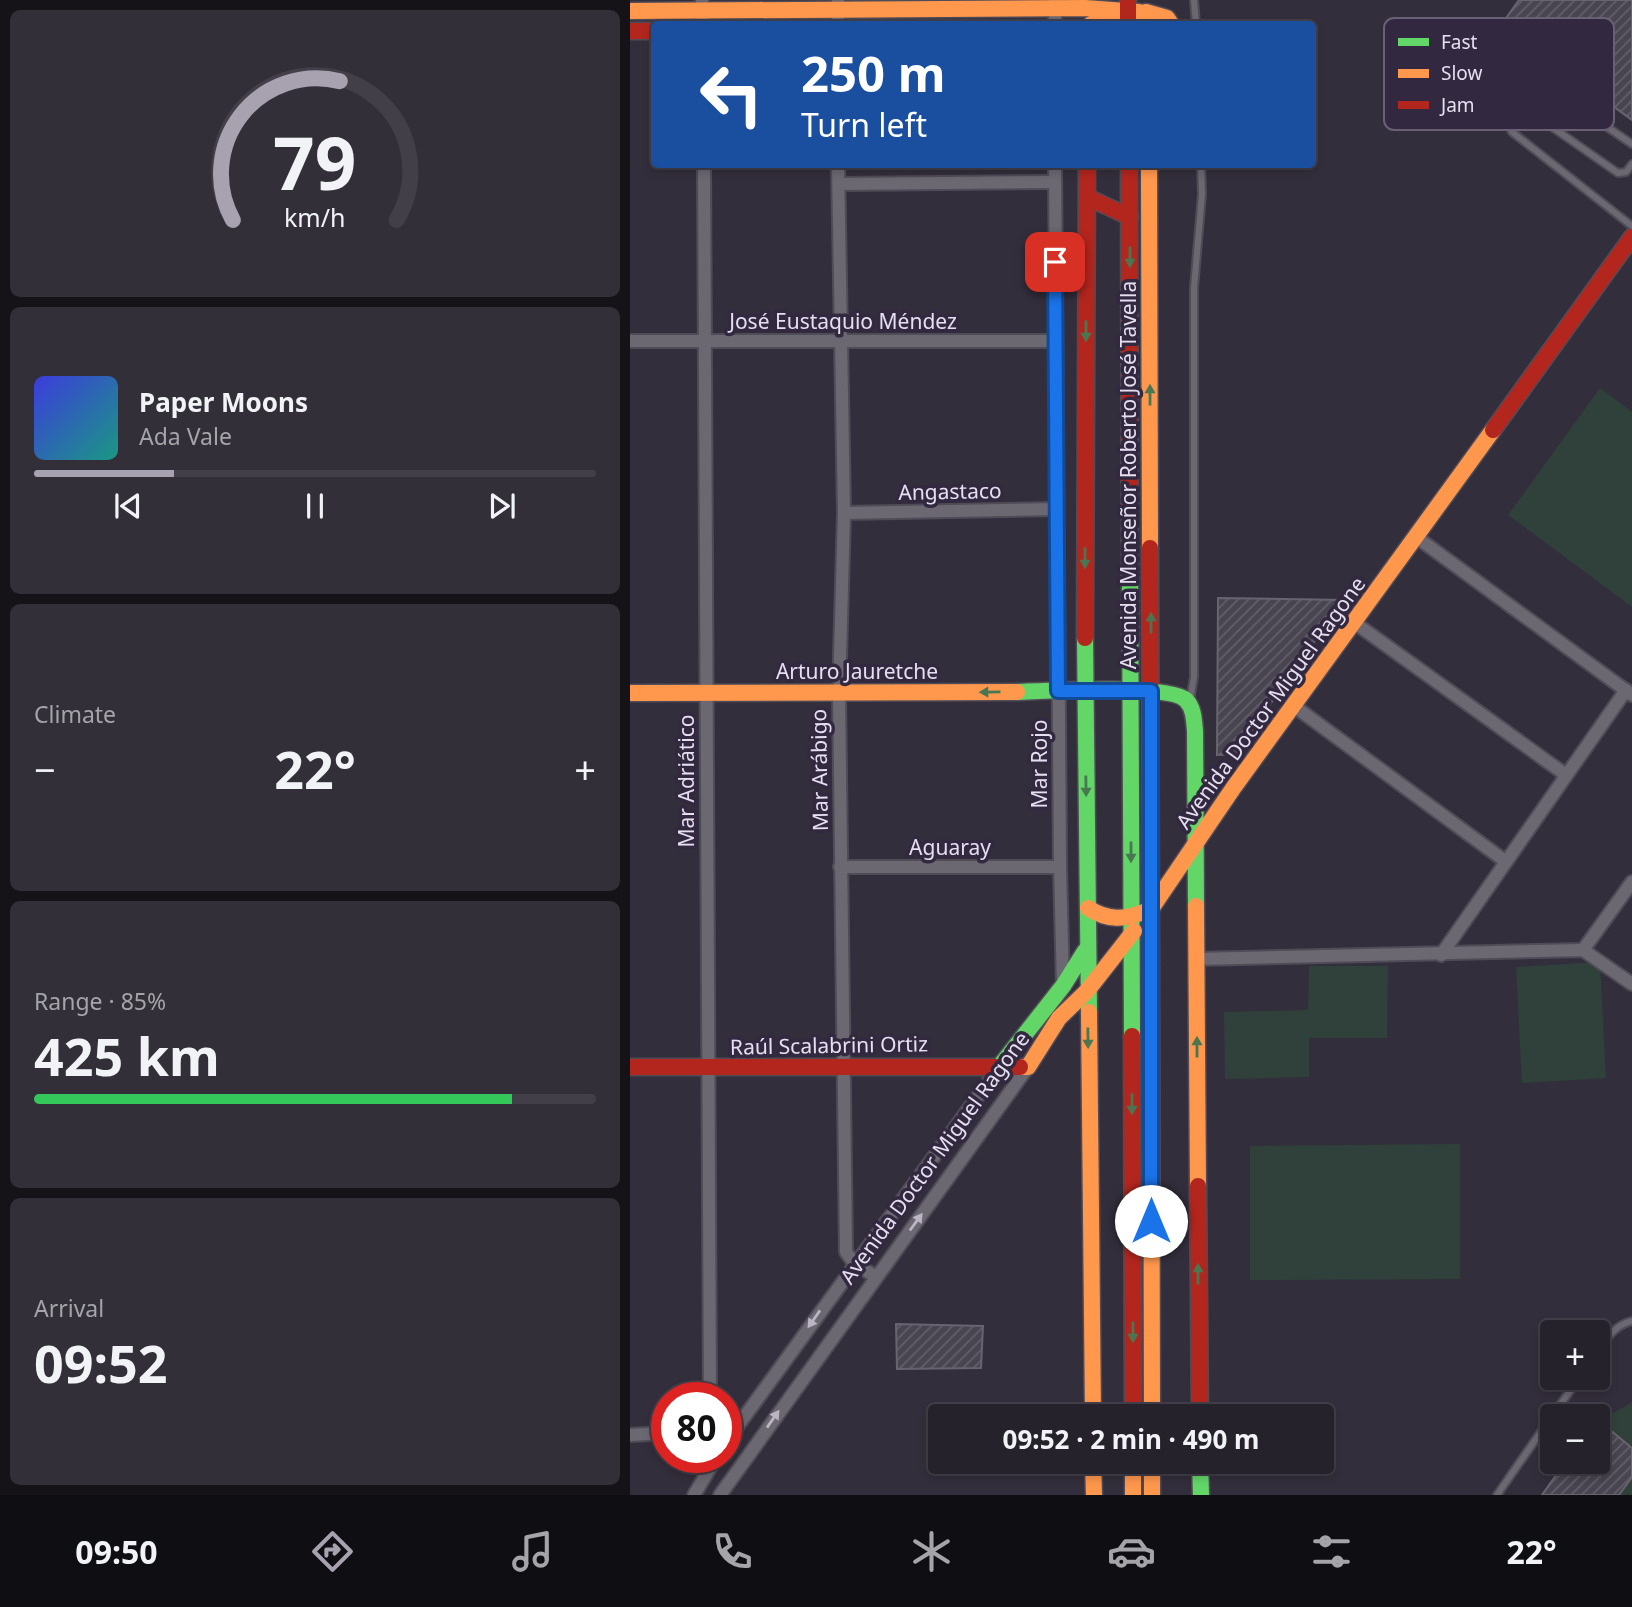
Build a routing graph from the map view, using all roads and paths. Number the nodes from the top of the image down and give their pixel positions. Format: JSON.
{"nodes":[{"id":1,"x":1194,"y":0,"type":"edge"},
{"id":2,"x":948,"y":4,"type":"edge"},
{"id":3,"x":630,"y":11,"type":"edge"},
{"id":4,"x":1055,"y":11,"type":"edge"},
{"id":5,"x":1085,"y":11,"type":"edge"},
{"id":6,"x":703,"y":12,"type":"edge"},
{"id":7,"x":838,"y":12,"type":"edge"},
{"id":8,"x":1128,"y":12,"type":"edge"},
{"id":9,"x":1146,"y":12,"type":"edge"},
{"id":10,"x":1100,"y":21,"type":"edge"},
{"id":11,"x":1169,"y":21,"type":"edge"},
{"id":12,"x":1196,"y":21,"type":"edge"},
{"id":13,"x":630,"y":31,"type":"edge"},
{"id":14,"x":651,"y":31,"type":"edge"},
{"id":15,"x":1512,"y":130,"type":"edge"},
{"id":16,"x":1556,"y":130,"type":"edge"},
{"id":17,"x":1612,"y":130,"type":"edge"},
{"id":18,"x":1632,"y":144,"type":"edge"},
{"id":19,"x":1632,"y":164,"type":"edge"},
{"id":20,"x":704,"y":168,"type":"edge"},
{"id":21,"x":838,"y":168,"type":"edge"},
{"id":22,"x":1055,"y":168,"type":"edge"},
{"id":23,"x":1087,"y":168,"type":"edge"},
{"id":24,"x":1129,"y":168,"type":"edge"},
{"id":25,"x":1149,"y":168,"type":"edge"},
{"id":26,"x":1163,"y":168,"type":"edge"},
{"id":27,"x":1200,"y":168,"type":"edge"},
{"id":28,"x":1055,"y":182,"type":"junction"},
{"id":29,"x":839,"y":184,"type":"junction"},
{"id":30,"x":1087,"y":197,"type":"junction"},
{"id":31,"x":1130,"y":217,"type":"junction"},
{"id":32,"x":1149,"y":225,"type":"junction"},
{"id":33,"x":1632,"y":226,"type":"edge"},
{"id":34,"x":1632,"y":237,"type":"edge"},
{"id":35,"x":842,"y":340,"type":"junction"},
{"id":36,"x":630,"y":341,"type":"edge"},
{"id":37,"x":704,"y":341,"type":"junction"},
{"id":38,"x":1056,"y":341,"type":"junction"},
{"id":39,"x":1057,"y":509,"type":"junction"},
{"id":40,"x":844,"y":513,"type":"junction"},
{"id":41,"x":1415,"y":536,"type":"junction"},
{"id":42,"x":1355,"y":623,"type":"junction"},
{"id":43,"x":1058,"y":691,"type":"junction"},
{"id":44,"x":1085,"y":691,"type":"junction"},
{"id":45,"x":1131,"y":691,"type":"junction"},
{"id":46,"x":1151,"y":691,"type":"junction"},
{"id":47,"x":1629,"y":692,"type":"edge"},
{"id":48,"x":630,"y":693,"type":"edge"},
{"id":49,"x":706,"y":694,"type":"junction"},
{"id":50,"x":839,"y":694,"type":"junction"},
{"id":51,"x":1189,"y":702,"type":"junction"},
{"id":52,"x":1294,"y":706,"type":"junction"},
{"id":53,"x":1566,"y":775,"type":"junction"},
{"id":54,"x":1195,"y":784,"type":"junction"},
{"id":55,"x":1234,"y":787,"type":"junction"},
{"id":56,"x":1195,"y":845,"type":"junction"},
{"id":57,"x":1505,"y":862,"type":"junction"},
{"id":58,"x":840,"y":867,"type":"junction"},
{"id":59,"x":1060,"y":867,"type":"junction"},
{"id":60,"x":1632,"y":882,"type":"edge"},
{"id":61,"x":1088,"y":908,"type":"junction"},
{"id":62,"x":1151,"y":908,"type":"junction"},
{"id":63,"x":1131,"y":918,"type":"junction"},
{"id":64,"x":1131,"y":935,"type":"junction"},
{"id":65,"x":1087,"y":948,"type":"junction"},
{"id":66,"x":1583,"y":950,"type":"junction"},
{"id":67,"x":1441,"y":955,"type":"junction"},
{"id":68,"x":1196,"y":959,"type":"junction"},
{"id":69,"x":1632,"y":984,"type":"edge"},
{"id":70,"x":1063,"y":986,"type":"junction"},
{"id":71,"x":1087,"y":991,"type":"junction"},
{"id":72,"x":842,"y":1065,"type":"junction"},
{"id":73,"x":1000,"y":1066,"type":"junction"},
{"id":74,"x":630,"y":1067,"type":"edge"},
{"id":75,"x":1028,"y":1067,"type":"junction"},
{"id":76,"x":708,"y":1068,"type":"junction"},
{"id":77,"x":854,"y":1263,"type":"junction"},
{"id":78,"x":876,"y":1277,"type":"junction"},
{"id":79,"x":1632,"y":1321,"type":"edge"},
{"id":80,"x":1610,"y":1334,"type":"edge"},
{"id":81,"x":710,"y":1382,"type":"edge"},
{"id":82,"x":1093,"y":1404,"type":"edge"},
{"id":83,"x":1133,"y":1404,"type":"edge"},
{"id":84,"x":1152,"y":1404,"type":"edge"},
{"id":85,"x":1200,"y":1404,"type":"edge"},
{"id":86,"x":742,"y":1420,"type":"edge"},
{"id":87,"x":1540,"y":1433,"type":"edge"},
{"id":88,"x":651,"y":1434,"type":"edge"},
{"id":89,"x":630,"y":1435,"type":"edge"},
{"id":90,"x":742,"y":1455,"type":"edge"},
{"id":91,"x":746,"y":1458,"type":"junction"},
{"id":92,"x":707,"y":1473,"type":"edge"},
{"id":93,"x":1093,"y":1474,"type":"edge"},
{"id":94,"x":1133,"y":1474,"type":"edge"},
{"id":95,"x":1152,"y":1474,"type":"edge"},
{"id":96,"x":1200,"y":1474,"type":"edge"},
{"id":97,"x":694,"y":1495,"type":"edge"},
{"id":98,"x":720,"y":1495,"type":"edge"},
{"id":99,"x":1094,"y":1495,"type":"edge"},
{"id":100,"x":1133,"y":1495,"type":"edge"},
{"id":101,"x":1152,"y":1495,"type":"edge"},
{"id":102,"x":1201,"y":1495,"type":"edge"},
{"id":103,"x":1497,"y":1495,"type":"edge"}],
"edges":[{"from":1,"to":12,"type":"lane"},
{"from":2,"to":4,"type":"main road"},
{"from":2,"to":7,"type":"main road"},
{"from":3,"to":6,"type":"main road"},
{"from":4,"to":5,"type":"main road"},
{"from":5,"to":8,"type":"main road"},
{"from":6,"to":7,"type":"main road"},
{"from":8,"to":9,"type":"main road"},
{"from":8,"to":10,"type":"main road"},
{"from":9,"to":11,"type":"main road"},
{"from":13,"to":14,"type":"main road"},
{"from":15,"to":33,"type":"lane"},
{"from":16,"to":19,"type":"lane"},
{"from":17,"to":18,"type":"lane"},
{"from":20,"to":37,"type":"street","name":"Mar Adriático"},
{"from":21,"to":29,"type":"street","name":"Mar Arábigo"},
{"from":22,"to":28,"type":"street","name":"Mar Rojo"},
{"from":23,"to":30,"type":"main road"},
{"from":24,"to":31,"type":"main road","name":"Avenida Monseñor Roberto José Tavella"},
{"from":25,"to":32,"type":"main road","name":"Avenida Monseñor Roberto José Tavella"},
{"from":26,"to":32,"type":"main road"},
{"from":27,"to":51,"type":"lane"},
{"from":28,"to":29,"type":"street"},
{"from":28,"to":38,"type":"street","name":"Mar Rojo"},
{"from":29,"to":35,"type":"street","name":"Mar Arábigo"},
{"from":30,"to":31,"type":"main road"},
{"from":30,"to":44,"type":"main road","one_way":true},
{"from":31,"to":45,"type":"main road","name":"Avenida Monseñor Roberto José Tavella","one_way":true},
{"from":46,"to":32,"type":"main road","name":"Avenida Monseñor Roberto José Tavella","one_way":true},
{"from":34,"to":41,"type":"main road","name":"Avenida Doctor Miguel Ragone"},
{"from":35,"to":37,"type":"street","name":"José Eustaquio Méndez"},
{"from":35,"to":38,"type":"street","name":"José Eustaquio Méndez"},
{"from":35,"to":40,"type":"street","name":"Mar Arábigo"},
{"from":36,"to":37,"type":"street","name":"José Eustaquio Méndez"},
{"from":37,"to":49,"type":"street","name":"Mar Adriático"},
{"from":38,"to":39,"type":"street","name":"Mar Rojo"},
{"from":39,"to":40,"type":"street","name":"Angastaco"},
{"from":39,"to":43,"type":"street","name":"Mar Rojo"},
{"from":40,"to":50,"type":"street","name":"Mar Arábigo"},
{"from":41,"to":42,"type":"main road","name":"Avenida Doctor Miguel Ragone"},
{"from":41,"to":47,"type":"street"},
{"from":42,"to":52,"type":"main road","name":"Avenida Doctor Miguel Ragone"},
{"from":42,"to":53,"type":"street"},
{"from":43,"to":44,"type":"main road","name":"Arturo Jauretche"},
{"from":43,"to":50,"type":"main road","name":"Arturo Jauretche","one_way":true},
{"from":43,"to":59,"type":"street","name":"Mar Rojo"},
{"from":44,"to":45,"type":"main road","name":"Arturo Jauretche"},
{"from":44,"to":61,"type":"main road","one_way":true},
{"from":45,"to":46,"type":"main road","name":"Arturo Jauretche"},
{"from":45,"to":63,"type":"main road","name":"Avenida Monseñor Roberto José Tavella","one_way":true},
{"from":46,"to":51,"type":"main road","name":"Arturo Jauretche"},
{"from":46,"to":62,"type":"main road","name":"Avenida Monseñor Roberto José Tavella"},
{"from":47,"to":53,"type":"street"},
{"from":48,"to":49,"type":"main road","name":"Arturo Jauretche"},
{"from":49,"to":50,"type":"main road","name":"Arturo Jauretche"},
{"from":49,"to":76,"type":"street","name":"Mar Adriático"},
{"from":50,"to":58,"type":"street","name":"Mar Arábigo"},
{"from":51,"to":54,"type":"main road"},
{"from":52,"to":55,"type":"main road","name":"Avenida Doctor Miguel Ragone"},
{"from":52,"to":57,"type":"street"},
{"from":53,"to":57,"type":"street"},
{"from":54,"to":55,"type":"main road"},
{"from":54,"to":56,"type":"main road"},
{"from":55,"to":56,"type":"main road","name":"Avenida Doctor Miguel Ragone"},
{"from":56,"to":62,"type":"main road","name":"Avenida Doctor Miguel Ragone"},
{"from":56,"to":68,"type":"main road"},
{"from":57,"to":67,"type":"street"},
{"from":58,"to":59,"type":"street","name":"Aguaray"},
{"from":58,"to":72,"type":"street","name":"Mar Arábigo"},
{"from":59,"to":70,"type":"street","name":"Mar Rojo"},
{"from":60,"to":66,"type":"street"},
{"from":61,"to":63,"type":"main road"},
{"from":61,"to":65,"type":"main road"},
{"from":62,"to":63,"type":"main road"},
{"from":62,"to":64,"type":"main road","name":"Avenida Doctor Miguel Ragone"},
{"from":62,"to":84,"type":"main road","name":"Avenida Monseñor Roberto José Tavella"},
{"from":63,"to":64,"type":"main road","name":"Avenida Monseñor Roberto José Tavella"},
{"from":64,"to":71,"type":"main road","name":"Avenida Doctor Miguel Ragone"},
{"from":64,"to":83,"type":"main road","name":"Avenida Monseñor Roberto José Tavella","one_way":true},
{"from":65,"to":70,"type":"main road","name":"Avenida Doctor Miguel Ragone"},
{"from":65,"to":71,"type":"main road"},
{"from":66,"to":67,"type":"street"},
{"from":66,"to":69,"type":"street"},
{"from":67,"to":68,"type":"street"},
{"from":85,"to":68,"type":"main road","one_way":true},
{"from":70,"to":73,"type":"main road","name":"Avenida Doctor Miguel Ragone"},
{"from":71,"to":75,"type":"main road","name":"Avenida Doctor Miguel Ragone"},
{"from":71,"to":82,"type":"main road","one_way":true},
{"from":72,"to":73,"type":"main road","name":"Raúl Scalabrini Ortiz"},
{"from":72,"to":76,"type":"main road","name":"Raúl Scalabrini Ortiz"},
{"from":72,"to":77,"type":"street","name":"Mar Arábigo"},
{"from":73,"to":75,"type":"main road","name":"Raúl Scalabrini Ortiz"},
{"from":73,"to":77,"type":"street","name":"Avenida Doctor Miguel Ragone"},
{"from":74,"to":76,"type":"main road","name":"Raúl Scalabrini Ortiz"},
{"from":78,"to":75,"type":"street","name":"Avenida Doctor Miguel Ragone","one_way":true},
{"from":76,"to":81,"type":"street","name":"Mar Adriático"},
{"from":77,"to":78,"type":"street"},
{"from":77,"to":86,"type":"street","name":"Avenida Doctor Miguel Ragone","one_way":true},
{"from":91,"to":78,"type":"street","name":"Avenida Doctor Miguel Ragone","one_way":true},
{"from":79,"to":80,"type":"lane"},
{"from":87,"to":103,"type":"lane"},
{"from":88,"to":89,"type":"street"},
{"from":90,"to":91,"type":"street"},
{"from":91,"to":98,"type":"street","name":"Avenida Doctor Miguel Ragone"},
{"from":92,"to":97,"type":"street"},
{"from":93,"to":99,"type":"main road"},
{"from":94,"to":100,"type":"main road"},
{"from":95,"to":101,"type":"main road"},
{"from":96,"to":102,"type":"main road"}]}
